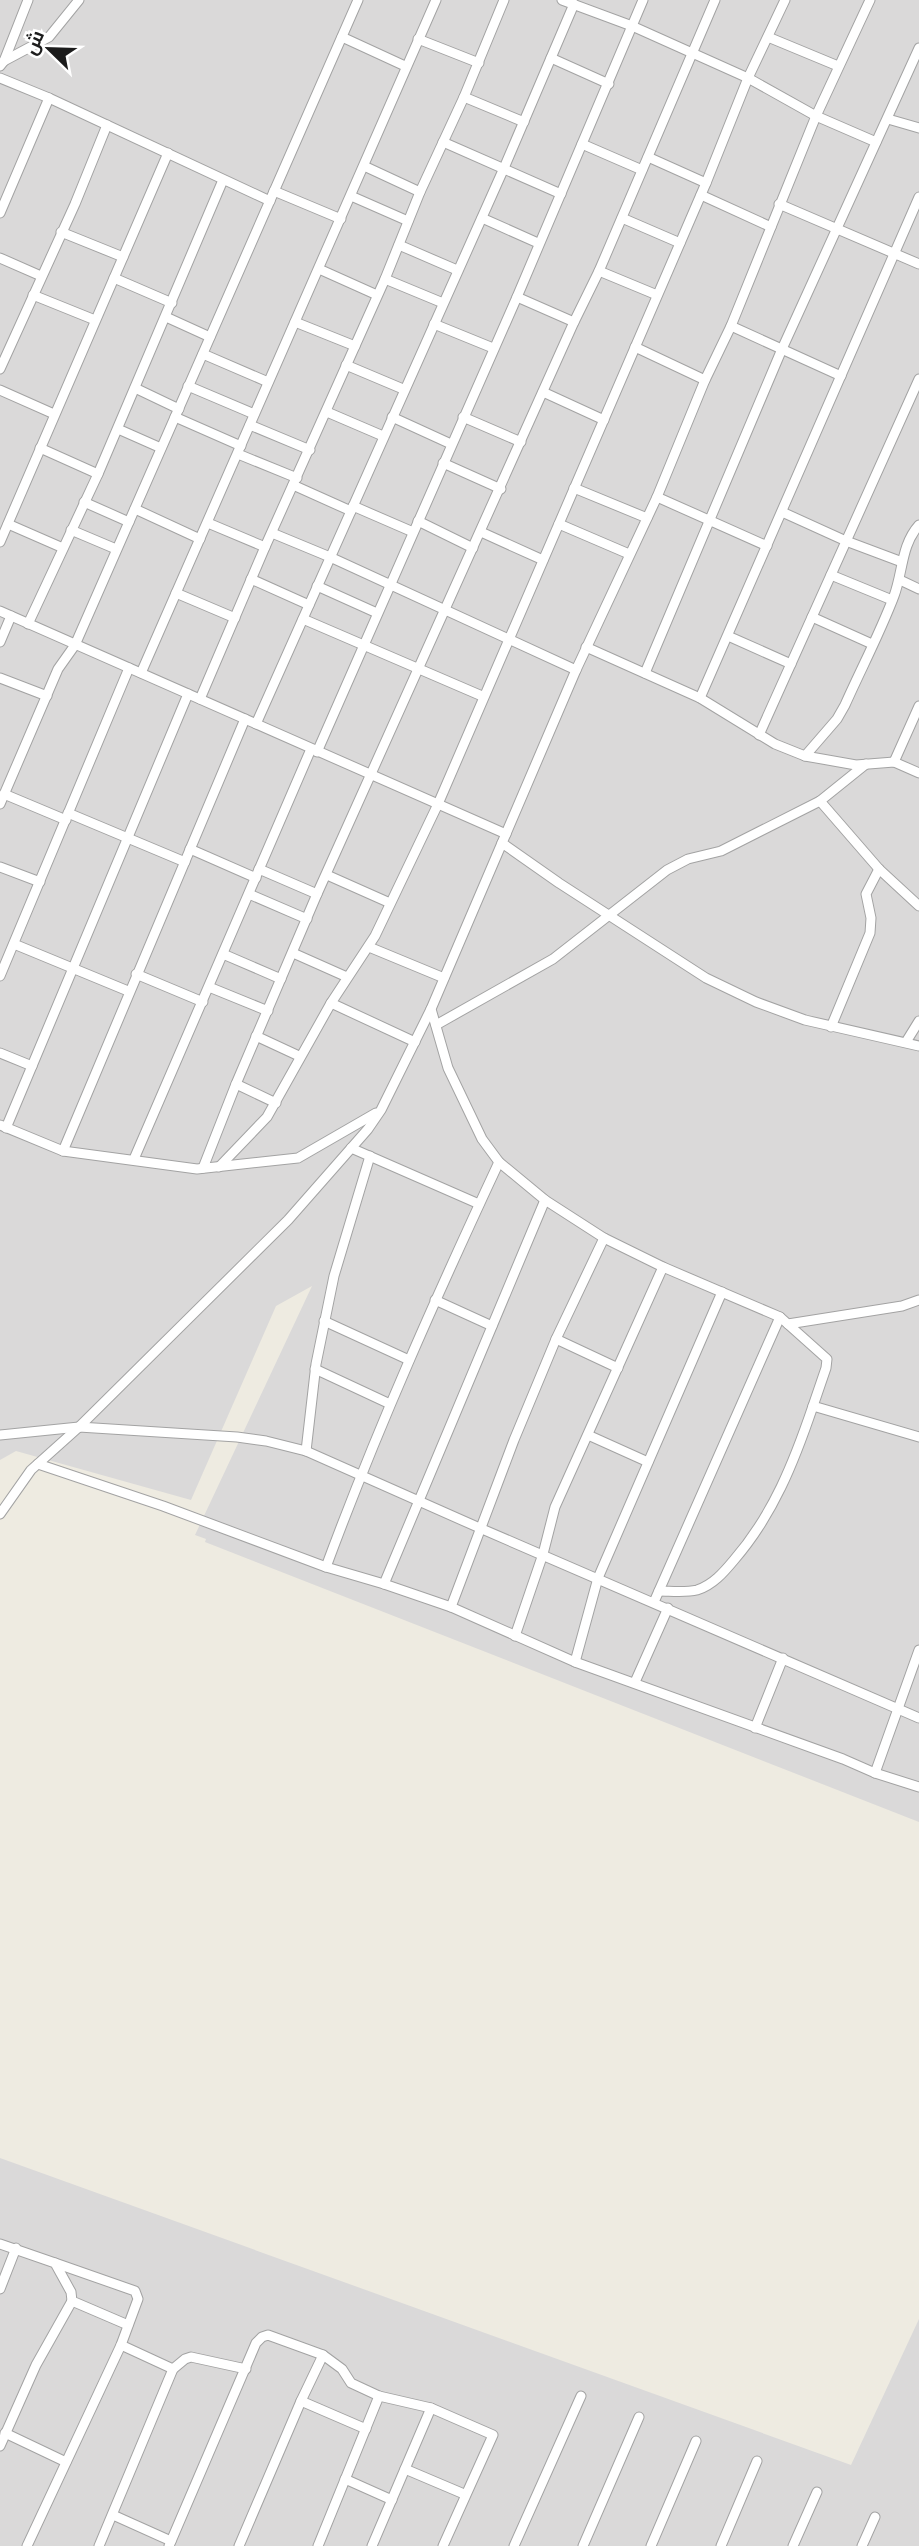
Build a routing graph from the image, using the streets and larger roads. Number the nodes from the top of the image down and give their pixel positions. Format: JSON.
{"nodes":[{"id":1,"x":28,"y":0,"type":"edge"},
{"id":2,"x":79,"y":0,"type":"edge"},
{"id":3,"x":358,"y":0,"type":"edge"},
{"id":4,"x":436,"y":0,"type":"edge"},
{"id":5,"x":504,"y":0,"type":"edge"},
{"id":6,"x":643,"y":0,"type":"edge"},
{"id":7,"x":716,"y":0,"type":"edge"},
{"id":8,"x":785,"y":0,"type":"edge"},
{"id":9,"x":870,"y":0,"type":"edge"},
{"id":10,"x":567,"y":2,"type":"edge"},
{"id":11,"x":632,"y":26,"type":"junction"},
{"id":12,"x":342,"y":37,"type":"junction"},
{"id":13,"x":768,"y":37,"type":"junction"},
{"id":14,"x":418,"y":39,"type":"junction"},
{"id":15,"x":919,"y":48,"type":"edge"},
{"id":16,"x":691,"y":53,"type":"junction"},
{"id":17,"x":551,"y":58,"type":"junction"},
{"id":18,"x":2,"y":63,"type":"edge"},
{"id":19,"x":479,"y":63,"type":"junction"},
{"id":20,"x":405,"y":66,"type":"junction"},
{"id":21,"x":838,"y":66,"type":"junction"},
{"id":22,"x":0,"y":78,"type":"edge"},
{"id":23,"x":748,"y":78,"type":"junction"},
{"id":24,"x":609,"y":84,"type":"junction"},
{"id":25,"x":464,"y":97,"type":"junction"},
{"id":26,"x":49,"y":98,"type":"junction"},
{"id":27,"x":816,"y":116,"type":"junction"},
{"id":28,"x":888,"y":119,"type":"junction"},
{"id":29,"x":524,"y":122,"type":"junction"},
{"id":30,"x":107,"y":125,"type":"junction"},
{"id":31,"x":919,"y":128,"type":"edge"},
{"id":32,"x":443,"y":142,"type":"junction"},
{"id":33,"x":876,"y":142,"type":"junction"},
{"id":34,"x":583,"y":144,"type":"junction"},
{"id":35,"x":168,"y":153,"type":"junction"},
{"id":36,"x":648,"y":157,"type":"junction"},
{"id":37,"x":364,"y":166,"type":"junction"},
{"id":38,"x":504,"y":168,"type":"junction"},
{"id":39,"x":642,"y":170,"type":"junction"},
{"id":40,"x":223,"y":180,"type":"junction"},
{"id":41,"x":706,"y":183,"type":"junction"},
{"id":42,"x":274,"y":191,"type":"junction"},
{"id":43,"x":420,"y":192,"type":"junction"},
{"id":44,"x":561,"y":194,"type":"junction"},
{"id":45,"x":701,"y":195,"type":"junction"},
{"id":46,"x":351,"y":196,"type":"junction"},
{"id":47,"x":919,"y":197,"type":"edge"},
{"id":48,"x":270,"y":201,"type":"junction"},
{"id":49,"x":779,"y":204,"type":"junction"},
{"id":50,"x":0,"y":213,"type":"edge"},
{"id":51,"x":482,"y":218,"type":"junction"},
{"id":52,"x":622,"y":218,"type":"junction"},
{"id":53,"x":341,"y":219,"type":"junction"},
{"id":54,"x":408,"y":221,"type":"junction"},
{"id":55,"x":771,"y":227,"type":"junction"},
{"id":56,"x":836,"y":228,"type":"junction"},
{"id":57,"x":61,"y":232,"type":"junction"},
{"id":58,"x":538,"y":243,"type":"junction"},
{"id":59,"x":680,"y":243,"type":"junction"},
{"id":60,"x":399,"y":245,"type":"junction"},
{"id":61,"x":894,"y":253,"type":"junction"},
{"id":62,"x":123,"y":257,"type":"junction"},
{"id":63,"x":0,"y":258,"type":"edge"},
{"id":64,"x":919,"y":264,"type":"edge"},
{"id":65,"x":319,"y":270,"type":"junction"},
{"id":66,"x":457,"y":270,"type":"junction"},
{"id":67,"x":599,"y":271,"type":"junction"},
{"id":68,"x":41,"y":276,"type":"junction"},
{"id":69,"x":114,"y":278,"type":"junction"},
{"id":70,"x":385,"y":279,"type":"junction"},
{"id":71,"x":33,"y":295,"type":"junction"},
{"id":72,"x":377,"y":295,"type":"junction"},
{"id":73,"x":657,"y":295,"type":"junction"},
{"id":74,"x":517,"y":297,"type":"junction"},
{"id":75,"x":172,"y":303,"type":"junction"},
{"id":76,"x":443,"y":303,"type":"junction"},
{"id":77,"x":166,"y":317,"type":"junction"},
{"id":78,"x":95,"y":320,"type":"junction"},
{"id":79,"x":295,"y":322,"type":"junction"},
{"id":80,"x":574,"y":322,"type":"junction"},
{"id":81,"x":434,"y":324,"type":"junction"},
{"id":82,"x":731,"y":326,"type":"junction"},
{"id":83,"x":210,"y":337,"type":"junction"},
{"id":84,"x":355,"y":346,"type":"junction"},
{"id":85,"x":635,"y":347,"type":"junction"},
{"id":86,"x":493,"y":348,"type":"junction"},
{"id":87,"x":782,"y":349,"type":"junction"},
{"id":88,"x":202,"y":354,"type":"junction"},
{"id":89,"x":346,"y":365,"type":"junction"},
{"id":90,"x":0,"y":369,"type":"edge"},
{"id":91,"x":841,"y":376,"type":"junction"},
{"id":92,"x":919,"y":379,"type":"edge"},
{"id":93,"x":705,"y":380,"type":"junction"},
{"id":94,"x":268,"y":382,"type":"junction"},
{"id":95,"x":188,"y":386,"type":"junction"},
{"id":96,"x":135,"y":388,"type":"junction"},
{"id":97,"x":403,"y":389,"type":"junction"},
{"id":98,"x":0,"y":390,"type":"edge"},
{"id":99,"x":543,"y":392,"type":"junction"},
{"id":100,"x":915,"y":400,"type":"edge"},
{"id":101,"x":327,"y":412,"type":"junction"},
{"id":102,"x":177,"y":413,"type":"junction"},
{"id":103,"x":54,"y":414,"type":"junction"},
{"id":104,"x":254,"y":414,"type":"junction"},
{"id":105,"x":393,"y":417,"type":"junction"},
{"id":106,"x":463,"y":417,"type":"junction"},
{"id":107,"x":604,"y":420,"type":"junction"},
{"id":108,"x":250,"y":425,"type":"junction"},
{"id":109,"x":118,"y":429,"type":"junction"},
{"id":110,"x":383,"y":436,"type":"junction"},
{"id":111,"x":521,"y":442,"type":"junction"},
{"id":112,"x":451,"y":444,"type":"junction"},
{"id":113,"x":40,"y":448,"type":"junction"},
{"id":114,"x":162,"y":448,"type":"junction"},
{"id":115,"x":239,"y":450,"type":"junction"},
{"id":116,"x":310,"y":450,"type":"junction"},
{"id":117,"x":443,"y":463,"type":"junction"},
{"id":118,"x":98,"y":474,"type":"junction"},
{"id":119,"x":295,"y":482,"type":"junction"},
{"id":120,"x":574,"y":488,"type":"junction"},
{"id":121,"x":501,"y":489,"type":"junction"},
{"id":122,"x":657,"y":496,"type":"junction"},
{"id":123,"x":84,"y":502,"type":"junction"},
{"id":124,"x":352,"y":508,"type":"junction"},
{"id":125,"x":135,"y":509,"type":"junction"},
{"id":126,"x":782,"y":512,"type":"junction"},
{"id":127,"x":647,"y":518,"type":"junction"},
{"id":128,"x":418,"y":521,"type":"junction"},
{"id":129,"x":710,"y":521,"type":"junction"},
{"id":130,"x":129,"y":522,"type":"junction"},
{"id":131,"x":208,"y":523,"type":"junction"},
{"id":132,"x":8,"y":524,"type":"junction"},
{"id":133,"x":559,"y":524,"type":"junction"},
{"id":134,"x":919,"y":525,"type":"edge"},
{"id":135,"x":71,"y":530,"type":"junction"},
{"id":136,"x":412,"y":532,"type":"junction"},
{"id":137,"x":481,"y":532,"type":"junction"},
{"id":138,"x":272,"y":533,"type":"junction"},
{"id":139,"x":200,"y":539,"type":"junction"},
{"id":140,"x":846,"y":541,"type":"junction"},
{"id":141,"x":0,"y":542,"type":"edge"},
{"id":142,"x":767,"y":546,"type":"junction"},
{"id":143,"x":265,"y":547,"type":"junction"},
{"id":144,"x":63,"y":548,"type":"junction"},
{"id":145,"x":473,"y":548,"type":"junction"},
{"id":146,"x":116,"y":549,"type":"junction"},
{"id":147,"x":629,"y":554,"type":"junction"},
{"id":148,"x":330,"y":557,"type":"junction"},
{"id":149,"x":543,"y":560,"type":"junction"},
{"id":150,"x":902,"y":562,"type":"junction"},
{"id":151,"x":831,"y":575,"type":"junction"},
{"id":152,"x":251,"y":579,"type":"junction"},
{"id":153,"x":900,"y":580,"type":"junction"},
{"id":154,"x":390,"y":585,"type":"junction"},
{"id":155,"x":317,"y":586,"type":"junction"},
{"id":156,"x":919,"y":589,"type":"edge"},
{"id":157,"x":176,"y":593,"type":"junction"},
{"id":158,"x":892,"y":600,"type":"junction"},
{"id":159,"x":309,"y":605,"type":"junction"},
{"id":160,"x":446,"y":610,"type":"junction"},
{"id":161,"x":0,"y":611,"type":"edge"},
{"id":162,"x":377,"y":613,"type":"junction"},
{"id":163,"x":11,"y":616,"type":"junction"},
{"id":164,"x":812,"y":617,"type":"junction"},
{"id":165,"x":235,"y":618,"type":"junction"},
{"id":166,"x":303,"y":619,"type":"junction"},
{"id":167,"x":28,"y":624,"type":"junction"},
{"id":168,"x":728,"y":636,"type":"junction"},
{"id":169,"x":509,"y":640,"type":"junction"},
{"id":170,"x":0,"y":642,"type":"edge"},
{"id":171,"x":872,"y":644,"type":"junction"},
{"id":172,"x":75,"y":645,"type":"junction"},
{"id":173,"x":363,"y":646,"type":"junction"},
{"id":174,"x":586,"y":647,"type":"junction"},
{"id":175,"x":791,"y":664,"type":"junction"},
{"id":176,"x":129,"y":668,"type":"junction"},
{"id":177,"x":419,"y":669,"type":"junction"},
{"id":178,"x":576,"y":670,"type":"junction"},
{"id":179,"x":645,"y":673,"type":"junction"},
{"id":180,"x":141,"y":674,"type":"junction"},
{"id":181,"x":0,"y":678,"type":"edge"},
{"id":182,"x":188,"y":694,"type":"junction"},
{"id":183,"x":47,"y":696,"type":"junction"},
{"id":184,"x":482,"y":696,"type":"junction"},
{"id":185,"x":700,"y":698,"type":"junction"},
{"id":186,"x":200,"y":699,"type":"junction"},
{"id":187,"x":919,"y":706,"type":"edge"},
{"id":188,"x":245,"y":719,"type":"junction"},
{"id":189,"x":256,"y":724,"type":"junction"},
{"id":190,"x":759,"y":735,"type":"junction"},
{"id":191,"x":314,"y":751,"type":"junction"},
{"id":192,"x":805,"y":756,"type":"junction"},
{"id":193,"x":894,"y":762,"type":"junction"},
{"id":194,"x":866,"y":764,"type":"junction"},
{"id":195,"x":919,"y":773,"type":"edge"},
{"id":196,"x":372,"y":775,"type":"junction"},
{"id":197,"x":5,"y":794,"type":"junction"},
{"id":198,"x":820,"y":801,"type":"junction"},
{"id":199,"x":0,"y":804,"type":"edge"},
{"id":200,"x":438,"y":804,"type":"junction"},
{"id":201,"x":67,"y":816,"type":"junction"},
{"id":202,"x":128,"y":838,"type":"junction"},
{"id":203,"x":504,"y":839,"type":"junction"},
{"id":204,"x":190,"y":849,"type":"junction"},
{"id":205,"x":185,"y":862,"type":"junction"},
{"id":206,"x":0,"y":867,"type":"edge"},
{"id":207,"x":879,"y":869,"type":"junction"},
{"id":208,"x":257,"y":873,"type":"junction"},
{"id":209,"x":327,"y":875,"type":"junction"},
{"id":210,"x":40,"y":882,"type":"junction"},
{"id":211,"x":249,"y":894,"type":"junction"},
{"id":212,"x":317,"y":894,"type":"junction"},
{"id":213,"x":390,"y":902,"type":"junction"},
{"id":214,"x":919,"y":906,"type":"edge"},
{"id":215,"x":610,"y":916,"type":"junction"},
{"id":216,"x":307,"y":919,"type":"junction"},
{"id":217,"x":14,"y":944,"type":"junction"},
{"id":218,"x":369,"y":947,"type":"junction"},
{"id":219,"x":293,"y":953,"type":"junction"},
{"id":220,"x":223,"y":954,"type":"junction"},
{"id":221,"x":74,"y":969,"type":"junction"},
{"id":222,"x":136,"y":974,"type":"junction"},
{"id":223,"x":0,"y":976,"type":"edge"},
{"id":224,"x":347,"y":977,"type":"junction"},
{"id":225,"x":444,"y":978,"type":"junction"},
{"id":226,"x":281,"y":979,"type":"junction"},
{"id":227,"x":209,"y":987,"type":"junction"},
{"id":228,"x":128,"y":991,"type":"junction"},
{"id":229,"x":203,"y":1002,"type":"junction"},
{"id":230,"x":331,"y":1003,"type":"junction"},
{"id":231,"x":431,"y":1009,"type":"junction"},
{"id":232,"x":268,"y":1011,"type":"junction"},
{"id":233,"x":919,"y":1021,"type":"edge"},
{"id":234,"x":436,"y":1025,"type":"junction"},
{"id":235,"x":831,"y":1027,"type":"junction"},
{"id":236,"x":256,"y":1036,"type":"junction"},
{"id":237,"x":415,"y":1042,"type":"junction"},
{"id":238,"x":906,"y":1042,"type":"junction"},
{"id":239,"x":919,"y":1046,"type":"edge"},
{"id":240,"x":0,"y":1053,"type":"edge"},
{"id":241,"x":299,"y":1056,"type":"junction"},
{"id":242,"x":32,"y":1066,"type":"junction"},
{"id":243,"x":236,"y":1084,"type":"junction"},
{"id":244,"x":276,"y":1103,"type":"junction"},
{"id":245,"x":381,"y":1110,"type":"junction"},
{"id":246,"x":3,"y":1126,"type":"edge"},
{"id":247,"x":351,"y":1148,"type":"junction"},
{"id":248,"x":63,"y":1151,"type":"junction"},
{"id":249,"x":370,"y":1156,"type":"junction"},
{"id":250,"x":134,"y":1159,"type":"junction"},
{"id":251,"x":499,"y":1162,"type":"junction"},
{"id":252,"x":219,"y":1167,"type":"junction"},
{"id":253,"x":203,"y":1168,"type":"junction"},
{"id":254,"x":545,"y":1200,"type":"junction"},
{"id":255,"x":479,"y":1204,"type":"junction"},
{"id":256,"x":604,"y":1238,"type":"junction"},
{"id":257,"x":663,"y":1267,"type":"junction"},
{"id":258,"x":722,"y":1292,"type":"junction"},
{"id":259,"x":435,"y":1300,"type":"junction"},
{"id":260,"x":919,"y":1300,"type":"edge"},
{"id":261,"x":779,"y":1317,"type":"junction"},
{"id":262,"x":324,"y":1321,"type":"junction"},
{"id":263,"x":789,"y":1324,"type":"junction"},
{"id":264,"x":492,"y":1326,"type":"junction"},
{"id":265,"x":556,"y":1339,"type":"junction"},
{"id":266,"x":409,"y":1360,"type":"junction"},
{"id":267,"x":618,"y":1368,"type":"junction"},
{"id":268,"x":316,"y":1370,"type":"junction"},
{"id":269,"x":390,"y":1404,"type":"junction"},
{"id":270,"x":813,"y":1406,"type":"junction"},
{"id":271,"x":79,"y":1427,"type":"junction"},
{"id":272,"x":3,"y":1435,"type":"edge"},
{"id":273,"x":588,"y":1435,"type":"junction"},
{"id":274,"x":919,"y":1437,"type":"edge"},
{"id":275,"x":306,"y":1451,"type":"junction"},
{"id":276,"x":648,"y":1462,"type":"junction"},
{"id":277,"x":38,"y":1464,"type":"junction"},
{"id":278,"x":360,"y":1474,"type":"junction"},
{"id":279,"x":419,"y":1500,"type":"junction"},
{"id":280,"x":0,"y":1514,"type":"edge"},
{"id":281,"x":482,"y":1529,"type":"junction"},
{"id":282,"x":542,"y":1554,"type":"junction"},
{"id":283,"x":326,"y":1567,"type":"junction"},
{"id":284,"x":598,"y":1578,"type":"junction"},
{"id":285,"x":384,"y":1584,"type":"junction"},
{"id":286,"x":659,"y":1591,"type":"junction"},
{"id":287,"x":654,"y":1602,"type":"junction"},
{"id":288,"x":451,"y":1607,"type":"junction"},
{"id":289,"x":668,"y":1608,"type":"junction"},
{"id":290,"x":515,"y":1636,"type":"junction"},
{"id":291,"x":919,"y":1650,"type":"edge"},
{"id":292,"x":783,"y":1658,"type":"junction"},
{"id":293,"x":575,"y":1662,"type":"junction"},
{"id":294,"x":635,"y":1682,"type":"junction"},
{"id":295,"x":897,"y":1709,"type":"junction"},
{"id":296,"x":919,"y":1718,"type":"edge"},
{"id":297,"x":755,"y":1727,"type":"junction"},
{"id":298,"x":875,"y":1773,"type":"junction"},
{"id":299,"x":919,"y":1787,"type":"edge"},
{"id":300,"x":0,"y":2244,"type":"edge"},
{"id":301,"x":16,"y":2248,"type":"junction"},
{"id":302,"x":55,"y":2263,"type":"junction"},
{"id":303,"x":0,"y":2289,"type":"edge"},
{"id":304,"x":72,"y":2301,"type":"junction"},
{"id":305,"x":128,"y":2325,"type":"junction"},
{"id":306,"x":121,"y":2345,"type":"junction"},
{"id":307,"x":323,"y":2355,"type":"junction"},
{"id":308,"x":173,"y":2369,"type":"junction"},
{"id":309,"x":246,"y":2369,"type":"junction"},
{"id":310,"x":379,"y":2396,"type":"junction"},
{"id":311,"x":581,"y":2396,"type":"dead end"},
{"id":312,"x":301,"y":2401,"type":"junction"},
{"id":313,"x":431,"y":2408,"type":"junction"},
{"id":314,"x":639,"y":2417,"type":"dead end"},
{"id":315,"x":366,"y":2429,"type":"junction"},
{"id":316,"x":5,"y":2434,"type":"junction"},
{"id":317,"x":696,"y":2441,"type":"dead end"},
{"id":318,"x":0,"y":2446,"type":"edge"},
{"id":319,"x":757,"y":2461,"type":"dead end"},
{"id":320,"x":66,"y":2462,"type":"junction"},
{"id":321,"x":405,"y":2469,"type":"junction"},
{"id":322,"x":345,"y":2479,"type":"junction"},
{"id":323,"x":817,"y":2492,"type":"dead end"},
{"id":324,"x":464,"y":2494,"type":"junction"},
{"id":325,"x":392,"y":2500,"type":"junction"},
{"id":326,"x":113,"y":2515,"type":"junction"},
{"id":327,"x":875,"y":2517,"type":"dead end"},
{"id":328,"x":170,"y":2543,"type":"edge"},
{"id":329,"x":27,"y":2546,"type":"edge"},
{"id":330,"x":99,"y":2546,"type":"edge"},
{"id":331,"x":239,"y":2546,"type":"edge"},
{"id":332,"x":318,"y":2546,"type":"edge"},
{"id":333,"x":372,"y":2546,"type":"edge"},
{"id":334,"x":443,"y":2546,"type":"edge"},
{"id":335,"x":514,"y":2546,"type":"edge"},
{"id":336,"x":583,"y":2546,"type":"edge"},
{"id":337,"x":651,"y":2546,"type":"edge"},
{"id":338,"x":721,"y":2546,"type":"edge"},
{"id":339,"x":793,"y":2546,"type":"edge"},
{"id":340,"x":862,"y":2546,"type":"edge"}],
"edges":[{"from":1,"to":18,"type":"street"},
{"from":2,"to":18,"type":"street"},
{"from":3,"to":12,"type":"street"},
{"from":4,"to":14,"type":"street"},
{"from":5,"to":19,"type":"street"},
{"from":6,"to":11,"type":"street"},
{"from":7,"to":16,"type":"street"},
{"from":8,"to":13,"type":"street"},
{"from":9,"to":21,"type":"street"},
{"from":10,"to":11,"type":"street"},
{"from":10,"to":17,"type":"street"},
{"from":11,"to":16,"type":"street"},
{"from":11,"to":24,"type":"street"},
{"from":12,"to":20,"type":"street"},
{"from":12,"to":42,"type":"street"},
{"from":13,"to":21,"type":"street"},
{"from":13,"to":23,"type":"street"},
{"from":14,"to":19,"type":"street"},
{"from":14,"to":20,"type":"street"},
{"from":15,"to":28,"type":"street"},
{"from":16,"to":23,"type":"street"},
{"from":16,"to":36,"type":"street"},
{"from":17,"to":24,"type":"street"},
{"from":17,"to":29,"type":"street"},
{"from":19,"to":25,"type":"street"},
{"from":20,"to":37,"type":"street"},
{"from":21,"to":27,"type":"street"},
{"from":22,"to":26,"type":"street"},
{"from":23,"to":27,"type":"street"},
{"from":23,"to":41,"type":"street"},
{"from":24,"to":34,"type":"street"},
{"from":25,"to":29,"type":"street"},
{"from":25,"to":32,"type":"street"},
{"from":26,"to":30,"type":"street"},
{"from":26,"to":50,"type":"street"},
{"from":27,"to":33,"type":"street"},
{"from":27,"to":49,"type":"street"},
{"from":28,"to":31,"type":"street"},
{"from":28,"to":33,"type":"street"},
{"from":29,"to":38,"type":"street"},
{"from":30,"to":35,"type":"street"},
{"from":30,"to":57,"type":"street"},
{"from":32,"to":38,"type":"street"},
{"from":32,"to":43,"type":"street"},
{"from":33,"to":56,"type":"street"},
{"from":34,"to":39,"type":"street"},
{"from":34,"to":44,"type":"street"},
{"from":35,"to":40,"type":"street"},
{"from":35,"to":62,"type":"street"},
{"from":36,"to":39,"type":"street"},
{"from":36,"to":41,"type":"street"},
{"from":37,"to":43,"type":"street"},
{"from":37,"to":46,"type":"street"},
{"from":38,"to":44,"type":"street"},
{"from":38,"to":51,"type":"street"},
{"from":39,"to":52,"type":"street"},
{"from":40,"to":48,"type":"street"},
{"from":40,"to":75,"type":"street"},
{"from":41,"to":45,"type":"street"},
{"from":42,"to":48,"type":"street"},
{"from":42,"to":53,"type":"street"},
{"from":43,"to":54,"type":"street"},
{"from":44,"to":58,"type":"street"},
{"from":45,"to":55,"type":"street"},
{"from":45,"to":59,"type":"street"},
{"from":46,"to":53,"type":"street"},
{"from":46,"to":54,"type":"street"},
{"from":47,"to":61,"type":"street"},
{"from":48,"to":83,"type":"street"},
{"from":49,"to":55,"type":"street"},
{"from":49,"to":56,"type":"street"},
{"from":51,"to":58,"type":"street"},
{"from":51,"to":66,"type":"street"},
{"from":52,"to":59,"type":"street"},
{"from":52,"to":67,"type":"street"},
{"from":53,"to":65,"type":"street"},
{"from":54,"to":60,"type":"street"},
{"from":55,"to":82,"type":"street"},
{"from":56,"to":61,"type":"street"},
{"from":56,"to":87,"type":"street"},
{"from":57,"to":62,"type":"street"},
{"from":57,"to":68,"type":"street"},
{"from":58,"to":74,"type":"street"},
{"from":59,"to":73,"type":"street"},
{"from":60,"to":66,"type":"street"},
{"from":60,"to":70,"type":"street"},
{"from":61,"to":64,"type":"street"},
{"from":61,"to":91,"type":"street"},
{"from":62,"to":69,"type":"street"},
{"from":63,"to":68,"type":"street"},
{"from":65,"to":72,"type":"street"},
{"from":65,"to":79,"type":"street"},
{"from":66,"to":76,"type":"street"},
{"from":67,"to":73,"type":"street"},
{"from":67,"to":80,"type":"street"},
{"from":68,"to":71,"type":"street"},
{"from":69,"to":75,"type":"street"},
{"from":69,"to":78,"type":"street"},
{"from":70,"to":72,"type":"street"},
{"from":70,"to":76,"type":"street"},
{"from":71,"to":78,"type":"street"},
{"from":71,"to":90,"type":"street"},
{"from":72,"to":84,"type":"street"},
{"from":73,"to":85,"type":"street"},
{"from":74,"to":80,"type":"street"},
{"from":74,"to":86,"type":"street"},
{"from":75,"to":77,"type":"street"},
{"from":76,"to":81,"type":"street"},
{"from":77,"to":83,"type":"street"},
{"from":77,"to":96,"type":"street"},
{"from":78,"to":103,"type":"street"},
{"from":79,"to":84,"type":"street"},
{"from":79,"to":94,"type":"street"},
{"from":80,"to":99,"type":"street"},
{"from":81,"to":86,"type":"street"},
{"from":81,"to":97,"type":"street"},
{"from":82,"to":87,"type":"street"},
{"from":82,"to":93,"type":"street"},
{"from":83,"to":88,"type":"street"},
{"from":84,"to":89,"type":"street"},
{"from":85,"to":93,"type":"street"},
{"from":85,"to":107,"type":"street"},
{"from":86,"to":106,"type":"street"},
{"from":87,"to":91,"type":"street"},
{"from":87,"to":129,"type":"street"},
{"from":88,"to":94,"type":"street"},
{"from":88,"to":95,"type":"street"},
{"from":89,"to":97,"type":"street"},
{"from":89,"to":101,"type":"street"},
{"from":91,"to":126,"type":"street"},
{"from":92,"to":100,"type":"street"},
{"from":93,"to":122,"type":"street"},
{"from":94,"to":104,"type":"street"},
{"from":95,"to":102,"type":"street"},
{"from":95,"to":104,"type":"street"},
{"from":96,"to":102,"type":"street"},
{"from":96,"to":109,"type":"street"},
{"from":97,"to":105,"type":"street"},
{"from":98,"to":103,"type":"street"},
{"from":99,"to":107,"type":"street"},
{"from":99,"to":111,"type":"street"},
{"from":100,"to":140,"type":"street"},
{"from":101,"to":110,"type":"street"},
{"from":101,"to":116,"type":"street"},
{"from":102,"to":114,"type":"street"},
{"from":102,"to":115,"type":"street"},
{"from":103,"to":113,"type":"street"},
{"from":104,"to":108,"type":"street"},
{"from":105,"to":110,"type":"street"},
{"from":105,"to":112,"type":"street"},
{"from":106,"to":111,"type":"street"},
{"from":106,"to":112,"type":"street"},
{"from":107,"to":120,"type":"street"},
{"from":108,"to":115,"type":"street"},
{"from":108,"to":116,"type":"street"},
{"from":109,"to":114,"type":"street"},
{"from":109,"to":118,"type":"street"},
{"from":110,"to":124,"type":"street"},
{"from":111,"to":121,"type":"street"},
{"from":112,"to":117,"type":"street"},
{"from":113,"to":118,"type":"street"},
{"from":113,"to":132,"type":"street"},
{"from":114,"to":125,"type":"street"},
{"from":115,"to":119,"type":"street"},
{"from":115,"to":131,"type":"street"},
{"from":116,"to":119,"type":"street"},
{"from":117,"to":121,"type":"street"},
{"from":117,"to":128,"type":"street"},
{"from":118,"to":123,"type":"street"},
{"from":119,"to":124,"type":"street"},
{"from":119,"to":138,"type":"street"},
{"from":120,"to":127,"type":"street"},
{"from":120,"to":133,"type":"street"},
{"from":121,"to":137,"type":"street"},
{"from":122,"to":127,"type":"street"},
{"from":122,"to":129,"type":"street"},
{"from":123,"to":130,"type":"street"},
{"from":123,"to":135,"type":"street"},
{"from":124,"to":136,"type":"street"},
{"from":124,"to":148,"type":"street"},
{"from":125,"to":130,"type":"street"},
{"from":125,"to":139,"type":"street"},
{"from":126,"to":140,"type":"street"},
{"from":126,"to":142,"type":"street"},
{"from":127,"to":147,"type":"street"},
{"from":128,"to":136,"type":"street"},
{"from":128,"to":145,"type":"street"},
{"from":129,"to":142,"type":"street"},
{"from":129,"to":179,"type":"street"},
{"from":130,"to":146,"type":"street"},
{"from":131,"to":139,"type":"street"},
{"from":131,"to":143,"type":"street"},
{"from":132,"to":141,"type":"street"},
{"from":132,"to":144,"type":"street"},
{"from":133,"to":147,"type":"street"},
{"from":133,"to":149,"type":"street"},
{"from":134,"to":150,"type":"street"},
{"from":135,"to":144,"type":"street"},
{"from":135,"to":146,"type":"street"},
{"from":136,"to":154,"type":"street"},
{"from":137,"to":145,"type":"street"},
{"from":137,"to":149,"type":"street"},
{"from":138,"to":143,"type":"street"},
{"from":138,"to":148,"type":"street"},
{"from":139,"to":157,"type":"street"},
{"from":140,"to":150,"type":"street"},
{"from":140,"to":151,"type":"street"},
{"from":142,"to":168,"type":"street"},
{"from":143,"to":152,"type":"street"},
{"from":144,"to":167,"type":"street"},
{"from":145,"to":160,"type":"street"},
{"from":146,"to":172,"type":"street"},
{"from":147,"to":174,"type":"street"},
{"from":148,"to":154,"type":"street"},
{"from":148,"to":155,"type":"street"},
{"from":149,"to":169,"type":"street"},
{"from":150,"to":153,"type":"street"},
{"from":151,"to":158,"type":"street"},
{"from":151,"to":164,"type":"street"},
{"from":152,"to":159,"type":"street"},
{"from":152,"to":165,"type":"street"},
{"from":153,"to":156,"type":"street"},
{"from":153,"to":158,"type":"street"},
{"from":154,"to":160,"type":"street"},
{"from":154,"to":162,"type":"street"},
{"from":155,"to":159,"type":"street"},
{"from":155,"to":162,"type":"street"},
{"from":157,"to":165,"type":"street"},
{"from":157,"to":180,"type":"street"},
{"from":158,"to":171,"type":"street"},
{"from":159,"to":166,"type":"street"},
{"from":160,"to":169,"type":"street"},
{"from":160,"to":177,"type":"street"},
{"from":161,"to":163,"type":"street"},
{"from":162,"to":173,"type":"street"},
{"from":163,"to":167,"type":"street"},
{"from":163,"to":170,"type":"street"},
{"from":164,"to":171,"type":"street"},
{"from":164,"to":175,"type":"street"},
{"from":165,"to":186,"type":"street"},
{"from":166,"to":173,"type":"street"},
{"from":166,"to":189,"type":"street"},
{"from":167,"to":172,"type":"street"},
{"from":168,"to":175,"type":"street"},
{"from":168,"to":185,"type":"street"},
{"from":169,"to":178,"type":"street"},
{"from":169,"to":184,"type":"street"},
{"from":171,"to":192,"type":"street"},
{"from":172,"to":176,"type":"street"},
{"from":172,"to":183,"type":"street"},
{"from":173,"to":177,"type":"street"},
{"from":173,"to":191,"type":"street"},
{"from":174,"to":178,"type":"street"},
{"from":174,"to":179,"type":"street"},
{"from":175,"to":190,"type":"street"},
{"from":176,"to":180,"type":"street"},
{"from":176,"to":201,"type":"street"},
{"from":177,"to":184,"type":"street"},
{"from":177,"to":196,"type":"street"},
{"from":178,"to":203,"type":"street"},
{"from":179,"to":185,"type":"street"},
{"from":180,"to":182,"type":"street"},
{"from":181,"to":183,"type":"street"},
{"from":182,"to":186,"type":"street"},
{"from":182,"to":202,"type":"street"},
{"from":183,"to":197,"type":"street"},
{"from":184,"to":200,"type":"street"},
{"from":185,"to":190,"type":"street"},
{"from":186,"to":188,"type":"street"},
{"from":187,"to":193,"type":"street"},
{"from":188,"to":189,"type":"street"},
{"from":188,"to":204,"type":"street"},
{"from":189,"to":191,"type":"street"},
{"from":190,"to":192,"type":"street"},
{"from":191,"to":196,"type":"street"},
{"from":191,"to":208,"type":"street"},
{"from":192,"to":194,"type":"street"},
{"from":193,"to":194,"type":"street"},
{"from":193,"to":195,"type":"street"},
{"from":194,"to":198,"type":"street"},
{"from":196,"to":200,"type":"street"},
{"from":196,"to":209,"type":"street"},
{"from":197,"to":199,"type":"street"},
{"from":197,"to":201,"type":"street"},
{"from":198,"to":207,"type":"street"},
{"from":198,"to":215,"type":"street"},
{"from":200,"to":203,"type":"street"},
{"from":200,"to":213,"type":"street"},
{"from":201,"to":202,"type":"street"},
{"from":201,"to":210,"type":"street"},
{"from":202,"to":205,"type":"street"},
{"from":202,"to":221,"type":"street"},
{"from":203,"to":215,"type":"street"},
{"from":203,"to":225,"type":"street"},
{"from":204,"to":205,"type":"street"},
{"from":204,"to":208,"type":"street"},
{"from":205,"to":222,"type":"street"},
{"from":206,"to":210,"type":"street"},
{"from":207,"to":214,"type":"street"},
{"from":207,"to":235,"type":"street"},
{"from":208,"to":211,"type":"street"},
{"from":208,"to":212,"type":"street"},
{"from":209,"to":212,"type":"street"},
{"from":209,"to":213,"type":"street"},
{"from":210,"to":217,"type":"street"},
{"from":211,"to":216,"type":"street"},
{"from":211,"to":220,"type":"street"},
{"from":212,"to":216,"type":"street"},
{"from":213,"to":218,"type":"street"},
{"from":215,"to":234,"type":"street"},
{"from":215,"to":235,"type":"street"},
{"from":216,"to":219,"type":"street"},
{"from":217,"to":221,"type":"street"},
{"from":217,"to":223,"type":"street"},
{"from":218,"to":224,"type":"street"},
{"from":218,"to":225,"type":"street"},
{"from":219,"to":224,"type":"street"},
{"from":219,"to":226,"type":"street"},
{"from":220,"to":226,"type":"street"},
{"from":220,"to":227,"type":"street"},
{"from":221,"to":228,"type":"street"},
{"from":221,"to":242,"type":"street"},
{"from":222,"to":228,"type":"street"},
{"from":222,"to":229,"type":"street"},
{"from":224,"to":230,"type":"street"},
{"from":225,"to":231,"type":"street"},
{"from":226,"to":232,"type":"street"},
{"from":227,"to":229,"type":"street"},
{"from":227,"to":232,"type":"street"},
{"from":228,"to":248,"type":"street"},
{"from":229,"to":250,"type":"street"},
{"from":230,"to":237,"type":"street"},
{"from":230,"to":241,"type":"street"},
{"from":231,"to":234,"type":"street"},
{"from":231,"to":237,"type":"street"},
{"from":232,"to":236,"type":"street"},
{"from":233,"to":238,"type":"street"},
{"from":234,"to":251,"type":"street"},
{"from":235,"to":238,"type":"street"},
{"from":236,"to":241,"type":"street"},
{"from":236,"to":243,"type":"street"},
{"from":237,"to":245,"type":"street"},
{"from":238,"to":239,"type":"street"},
{"from":240,"to":242,"type":"street"},
{"from":241,"to":244,"type":"street"},
{"from":242,"to":246,"type":"street"},
{"from":243,"to":244,"type":"street"},
{"from":243,"to":253,"type":"street"},
{"from":244,"to":252,"type":"street"},
{"from":245,"to":247,"type":"street"},
{"from":245,"to":252,"type":"street"},
{"from":246,"to":248,"type":"street"},
{"from":247,"to":249,"type":"street"},
{"from":247,"to":271,"type":"street"},
{"from":248,"to":250,"type":"street"},
{"from":249,"to":255,"type":"street"},
{"from":249,"to":262,"type":"street"},
{"from":250,"to":253,"type":"street"},
{"from":251,"to":254,"type":"street"},
{"from":251,"to":255,"type":"street"},
{"from":252,"to":253,"type":"street"},
{"from":254,"to":256,"type":"street"},
{"from":254,"to":264,"type":"street"},
{"from":255,"to":259,"type":"street"},
{"from":256,"to":257,"type":"street"},
{"from":256,"to":265,"type":"street"},
{"from":257,"to":258,"type":"street"},
{"from":257,"to":267,"type":"street"},
{"from":258,"to":261,"type":"street"},
{"from":258,"to":276,"type":"street"},
{"from":259,"to":264,"type":"street"},
{"from":259,"to":266,"type":"street"},
{"from":260,"to":263,"type":"street"},
{"from":261,"to":263,"type":"street"},
{"from":261,"to":286,"type":"street"},
{"from":262,"to":266,"type":"street"},
{"from":262,"to":268,"type":"street"},
{"from":263,"to":270,"type":"street"},
{"from":264,"to":279,"type":"street"},
{"from":265,"to":267,"type":"street"},
{"from":265,"to":281,"type":"street"},
{"from":266,"to":269,"type":"street"},
{"from":267,"to":273,"type":"street"},
{"from":268,"to":269,"type":"street"},
{"from":268,"to":275,"type":"street"},
{"from":269,"to":278,"type":"street"},
{"from":270,"to":274,"type":"street"},
{"from":270,"to":286,"type":"street"},
{"from":271,"to":272,"type":"street"},
{"from":271,"to":275,"type":"street"},
{"from":271,"to":277,"type":"street"},
{"from":273,"to":276,"type":"street"},
{"from":273,"to":282,"type":"street"},
{"from":275,"to":278,"type":"street"},
{"from":276,"to":284,"type":"street"},
{"from":277,"to":280,"type":"street"},
{"from":277,"to":283,"type":"street"},
{"from":278,"to":279,"type":"street"},
{"from":278,"to":283,"type":"street"},
{"from":279,"to":281,"type":"street"},
{"from":279,"to":285,"type":"street"},
{"from":281,"to":282,"type":"street"},
{"from":281,"to":288,"type":"street"},
{"from":282,"to":284,"type":"street"},
{"from":282,"to":290,"type":"street"},
{"from":283,"to":285,"type":"street"},
{"from":284,"to":287,"type":"street"},
{"from":284,"to":293,"type":"street"},
{"from":285,"to":288,"type":"street"},
{"from":286,"to":287,"type":"street"},
{"from":287,"to":289,"type":"street"},
{"from":288,"to":290,"type":"street"},
{"from":289,"to":292,"type":"street"},
{"from":289,"to":294,"type":"street"},
{"from":290,"to":293,"type":"street"},
{"from":291,"to":295,"type":"street"},
{"from":292,"to":295,"type":"street"},
{"from":292,"to":297,"type":"street"},
{"from":293,"to":294,"type":"street"},
{"from":294,"to":297,"type":"street"},
{"from":295,"to":296,"type":"street"},
{"from":295,"to":298,"type":"street"},
{"from":297,"to":298,"type":"street"},
{"from":298,"to":299,"type":"street"},
{"from":300,"to":301,"type":"street"},
{"from":301,"to":302,"type":"street"},
{"from":301,"to":303,"type":"street"},
{"from":302,"to":304,"type":"street"},
{"from":302,"to":305,"type":"street"},
{"from":304,"to":305,"type":"street"},
{"from":304,"to":316,"type":"street"},
{"from":305,"to":306,"type":"street"},
{"from":306,"to":308,"type":"street"},
{"from":306,"to":320,"type":"street"},
{"from":307,"to":309,"type":"street"},
{"from":307,"to":310,"type":"street"},
{"from":307,"to":312,"type":"street"},
{"from":308,"to":309,"type":"street"},
{"from":308,"to":326,"type":"street"},
{"from":309,"to":328,"type":"street"},
{"from":310,"to":313,"type":"street"},
{"from":310,"to":315,"type":"street"},
{"from":311,"to":335,"type":"street"},
{"from":312,"to":315,"type":"street"},
{"from":312,"to":331,"type":"street"},
{"from":313,"to":321,"type":"street"},
{"from":313,"to":324,"type":"street"},
{"from":314,"to":336,"type":"street"},
{"from":315,"to":322,"type":"street"},
{"from":316,"to":318,"type":"street"},
{"from":316,"to":320,"type":"street"},
{"from":317,"to":337,"type":"street"},
{"from":319,"to":338,"type":"street"},
{"from":320,"to":329,"type":"street"},
{"from":321,"to":324,"type":"street"},
{"from":321,"to":325,"type":"street"},
{"from":322,"to":325,"type":"street"},
{"from":322,"to":332,"type":"street"},
{"from":323,"to":339,"type":"street"},
{"from":324,"to":334,"type":"street"},
{"from":325,"to":333,"type":"street"},
{"from":326,"to":328,"type":"street"},
{"from":326,"to":330,"type":"street"},
{"from":327,"to":340,"type":"street"}]}
